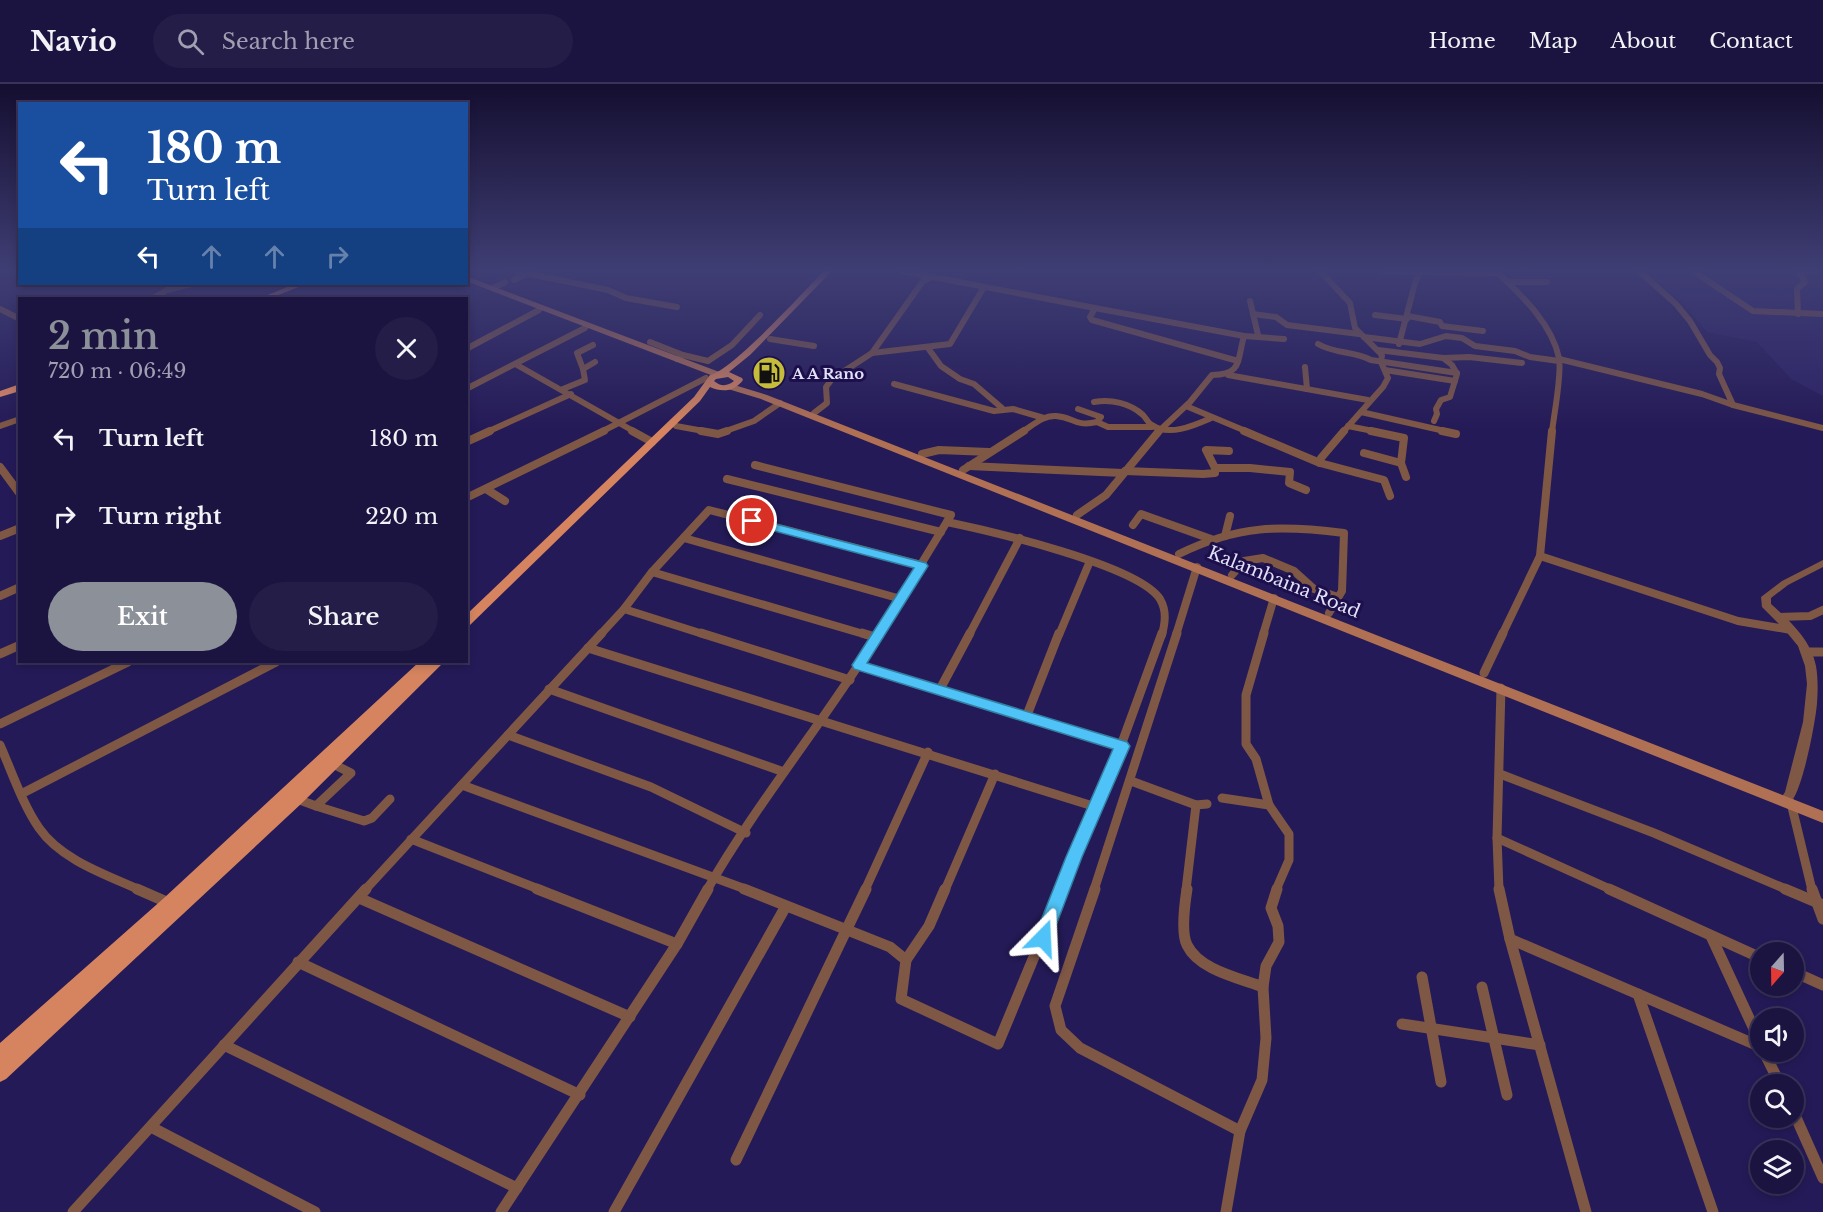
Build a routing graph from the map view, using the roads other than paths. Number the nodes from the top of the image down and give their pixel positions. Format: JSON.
{"nodes":[{"id":1,"x":513,"y":324,"type":"edge"},
{"id":2,"x":574,"y":324,"type":"edge"},
{"id":3,"x":590,"y":324,"type":"edge"},
{"id":4,"x":752,"y":324,"type":"edge"},
{"id":5,"x":776,"y":324,"type":"edge"},
{"id":6,"x":785,"y":324,"type":"edge"},
{"id":7,"x":892,"y":324,"type":"edge"},
{"id":8,"x":961,"y":324,"type":"edge"},
{"id":9,"x":1103,"y":324,"type":"edge"},
{"id":10,"x":1178,"y":324,"type":"edge"},
{"id":11,"x":1255,"y":324,"type":"edge"},
{"id":12,"x":1286,"y":324,"type":"edge"},
{"id":13,"x":1354,"y":324,"type":"edge"},
{"id":14,"x":1406,"y":324,"type":"edge"},
{"id":15,"x":1441,"y":324,"type":"edge"},
{"id":16,"x":1543,"y":324,"type":"edge"},
{"id":17,"x":1692,"y":324,"type":"edge"},
{"id":18,"x":585,"y":328,"type":"junction"},
{"id":19,"x":1483,"y":331,"type":"dead end"},
{"id":20,"x":1361,"y":335,"type":"junction"},
{"id":21,"x":1244,"y":336,"type":"junction"},
{"id":22,"x":1258,"y":336,"type":"junction"},
{"id":23,"x":770,"y":339,"type":"junction"},
{"id":24,"x":1284,"y":339,"type":"dead end"},
{"id":25,"x":1401,"y":341,"type":"junction"},
{"id":26,"x":650,"y":342,"type":"dead end"},
{"id":27,"x":1318,"y":344,"type":"dead end"},
{"id":28,"x":593,"y":345,"type":"dead end"},
{"id":29,"x":814,"y":346,"type":"dead end"},
{"id":30,"x":468,"y":348,"type":"edge"},
{"id":31,"x":928,"y":348,"type":"junction"},
{"id":32,"x":1378,"y":350,"type":"junction"},
{"id":33,"x":1396,"y":352,"type":"junction"},
{"id":34,"x":872,"y":353,"type":"junction"},
{"id":35,"x":680,"y":357,"type":"junction"},
{"id":36,"x":1238,"y":358,"type":"junction"},
{"id":37,"x":1443,"y":358,"type":"junction"},
{"id":38,"x":1457,"y":358,"type":"junction"},
{"id":39,"x":1559,"y":360,"type":"junction"},
{"id":40,"x":595,"y":362,"type":"dead end"},
{"id":41,"x":1381,"y":362,"type":"junction"},
{"id":42,"x":1522,"y":363,"type":"dead end"},
{"id":43,"x":517,"y":365,"type":"junction"},
{"id":44,"x":1452,"y":365,"type":"junction"},
{"id":45,"x":1305,"y":368,"type":"dead end"},
{"id":46,"x":584,"y":369,"type":"junction"},
{"id":47,"x":1385,"y":370,"type":"junction"},
{"id":48,"x":1457,"y":373,"type":"junction"},
{"id":49,"x":1228,"y":375,"type":"junction"},
{"id":50,"x":713,"y":378,"type":"junction"},
{"id":51,"x":739,"y":379,"type":"junction"},
{"id":52,"x":1455,"y":381,"type":"junction"},
{"id":53,"x":894,"y":384,"type":"dead end"},
{"id":54,"x":729,"y":387,"type":"junction"},
{"id":55,"x":468,"y":388,"type":"edge"},
{"id":56,"x":563,"y":389,"type":"junction"},
{"id":57,"x":1307,"y":389,"type":"junction"},
{"id":58,"x":18,"y":390,"type":"edge"},
{"id":59,"x":571,"y":394,"type":"junction"},
{"id":60,"x":0,"y":396,"type":"edge"},
{"id":61,"x":1368,"y":400,"type":"junction"},
{"id":62,"x":1094,"y":402,"type":"dead end"},
{"id":63,"x":780,"y":403,"type":"junction"},
{"id":64,"x":1733,"y":405,"type":"junction"},
{"id":65,"x":1186,"y":406,"type":"junction"},
{"id":66,"x":1002,"y":408,"type":"junction"},
{"id":67,"x":1078,"y":409,"type":"dead end"},
{"id":68,"x":1361,"y":412,"type":"junction"},
{"id":69,"x":814,"y":413,"type":"junction"},
{"id":70,"x":1044,"y":418,"type":"junction"},
{"id":71,"x":1211,"y":418,"type":"junction"},
{"id":72,"x":18,"y":420,"type":"edge"},
{"id":73,"x":1434,"y":421,"type":"dead end"},
{"id":74,"x":1097,"y":422,"type":"junction"},
{"id":75,"x":620,"y":423,"type":"junction"},
{"id":76,"x":0,"y":426,"type":"edge"},
{"id":77,"x":676,"y":426,"type":"junction"},
{"id":78,"x":1348,"y":426,"type":"junction"},
{"id":79,"x":1152,"y":427,"type":"junction"},
{"id":80,"x":1823,"y":428,"type":"edge"},
{"id":81,"x":1162,"y":429,"type":"junction"},
{"id":82,"x":1456,"y":434,"type":"dead end"},
{"id":83,"x":468,"y":441,"type":"edge"},
{"id":84,"x":652,"y":442,"type":"junction"},
{"id":85,"x":1229,"y":451,"type":"dead end"},
{"id":86,"x":990,"y":452,"type":"junction"},
{"id":87,"x":1364,"y":453,"type":"dead end"},
{"id":88,"x":922,"y":454,"type":"junction"},
{"id":89,"x":1320,"y":463,"type":"junction"},
{"id":90,"x":1401,"y":463,"type":"junction"},
{"id":91,"x":754,"y":465,"type":"dead end"},
{"id":92,"x":0,"y":467,"type":"edge"},
{"id":93,"x":966,"y":468,"type":"junction"},
{"id":94,"x":1215,"y":468,"type":"junction"},
{"id":95,"x":1124,"y":472,"type":"junction"},
{"id":96,"x":1406,"y":477,"type":"dead end"},
{"id":97,"x":727,"y":478,"type":"dead end"},
{"id":98,"x":486,"y":489,"type":"junction"},
{"id":99,"x":1306,"y":490,"type":"dead end"},
{"id":100,"x":18,"y":491,"type":"edge"},
{"id":101,"x":1390,"y":496,"type":"dead end"},
{"id":102,"x":468,"y":497,"type":"edge"},
{"id":103,"x":505,"y":501,"type":"dead end"},
{"id":104,"x":1077,"y":515,"type":"junction"},
{"id":105,"x":1230,"y":516,"type":"dead end"},
{"id":106,"x":1133,"y":525,"type":"dead end"},
{"id":107,"x":944,"y":527,"type":"junction"},
{"id":108,"x":18,"y":529,"type":"edge"},
{"id":109,"x":0,"y":536,"type":"edge"},
{"id":110,"x":1225,"y":536,"type":"junction"},
{"id":111,"x":684,"y":538,"type":"junction"},
{"id":112,"x":1020,"y":538,"type":"junction"},
{"id":113,"x":1211,"y":539,"type":"junction"},
{"id":114,"x":1179,"y":554,"type":"junction"},
{"id":115,"x":1540,"y":556,"type":"junction"},
{"id":116,"x":1090,"y":561,"type":"junction"},
{"id":117,"x":1823,"y":563,"type":"edge"},
{"id":118,"x":922,"y":566,"type":"junction"},
{"id":119,"x":1197,"y":567,"type":"junction"},
{"id":120,"x":652,"y":572,"type":"junction"},
{"id":121,"x":1232,"y":575,"type":"junction"},
{"id":122,"x":18,"y":588,"type":"edge"},
{"id":123,"x":0,"y":596,"type":"edge"},
{"id":124,"x":1274,"y":597,"type":"junction"},
{"id":125,"x":1338,"y":597,"type":"junction"},
{"id":126,"x":900,"y":599,"type":"junction"},
{"id":127,"x":624,"y":609,"type":"junction"},
{"id":128,"x":1823,"y":610,"type":"edge"},
{"id":129,"x":1329,"y":613,"type":"junction"},
{"id":130,"x":1779,"y":617,"type":"junction"},
{"id":131,"x":468,"y":620,"type":"edge"},
{"id":132,"x":1791,"y":630,"type":"junction"},
{"id":133,"x":468,"y":631,"type":"edge"},
{"id":134,"x":875,"y":637,"type":"junction"},
{"id":135,"x":18,"y":646,"type":"edge"},
{"id":136,"x":588,"y":648,"type":"junction"},
{"id":137,"x":1808,"y":652,"type":"junction"},
{"id":138,"x":1823,"y":652,"type":"edge"},
{"id":139,"x":0,"y":654,"type":"edge"},
{"id":140,"x":126,"y":663,"type":"edge"},
{"id":141,"x":274,"y":663,"type":"edge"},
{"id":142,"x":425,"y":663,"type":"edge"},
{"id":143,"x":437,"y":663,"type":"edge"},
{"id":144,"x":858,"y":665,"type":"junction"},
{"id":145,"x":1484,"y":673,"type":"junction"},
{"id":146,"x":850,"y":680,"type":"junction"},
{"id":147,"x":1501,"y":688,"type":"junction"},
{"id":148,"x":549,"y":689,"type":"junction"},
{"id":149,"x":940,"y":689,"type":"junction"},
{"id":150,"x":1028,"y":716,"type":"junction"},
{"id":151,"x":818,"y":721,"type":"junction"},
{"id":152,"x":0,"y":724,"type":"edge"},
{"id":153,"x":508,"y":735,"type":"junction"},
{"id":154,"x":0,"y":745,"type":"edge"},
{"id":155,"x":1122,"y":746,"type":"junction"},
{"id":156,"x":928,"y":752,"type":"junction"},
{"id":157,"x":333,"y":764,"type":"junction"},
{"id":158,"x":784,"y":772,"type":"junction"},
{"id":159,"x":995,"y":774,"type":"junction"},
{"id":160,"x":1500,"y":774,"type":"junction"},
{"id":161,"x":1131,"y":781,"type":"junction"},
{"id":162,"x":462,"y":785,"type":"junction"},
{"id":163,"x":23,"y":794,"type":"junction"},
{"id":164,"x":1222,"y":798,"type":"dead end"},
{"id":165,"x":297,"y":799,"type":"junction"},
{"id":166,"x":390,"y":799,"type":"dead end"},
{"id":167,"x":1789,"y":799,"type":"junction"},
{"id":168,"x":1269,"y":805,"type":"junction"},
{"id":169,"x":316,"y":806,"type":"junction"},
{"id":170,"x":1096,"y":807,"type":"junction"},
{"id":171,"x":1823,"y":808,"type":"edge"},
{"id":172,"x":1823,"y":817,"type":"edge"},
{"id":173,"x":746,"y":833,"type":"junction"},
{"id":174,"x":1497,"y":838,"type":"junction"},
{"id":175,"x":411,"y":839,"type":"junction"},
{"id":176,"x":715,"y":877,"type":"junction"},
{"id":177,"x":359,"y":898,"type":"junction"},
{"id":178,"x":169,"y":903,"type":"junction"},
{"id":179,"x":1819,"y":903,"type":"edge"},
{"id":180,"x":786,"y":906,"type":"junction"},
{"id":181,"x":1823,"y":919,"type":"edge"},
{"id":182,"x":847,"y":930,"type":"junction"},
{"id":183,"x":1711,"y":936,"type":"junction"},
{"id":184,"x":1510,"y":939,"type":"junction"},
{"id":185,"x":677,"y":944,"type":"junction"},
{"id":186,"x":1750,"y":953,"type":"edge"},
{"id":187,"x":906,"y":960,"type":"junction"},
{"id":188,"x":298,"y":962,"type":"junction"},
{"id":189,"x":1804,"y":976,"type":"edge"},
{"id":190,"x":1422,"y":977,"type":"dead end"},
{"id":191,"x":1823,"y":985,"type":"edge"},
{"id":192,"x":1263,"y":987,"type":"junction"},
{"id":193,"x":1482,"y":987,"type":"dead end"},
{"id":194,"x":1638,"y":994,"type":"junction"},
{"id":195,"x":630,"y":1017,"type":"junction"},
{"id":196,"x":1750,"y":1022,"type":"edge"},
{"id":197,"x":1402,"y":1024,"type":"dead end"},
{"id":198,"x":1432,"y":1028,"type":"junction"},
{"id":199,"x":1494,"y":1038,"type":"junction"},
{"id":200,"x":1750,"y":1041,"type":"edge"},
{"id":201,"x":224,"y":1044,"type":"junction"},
{"id":202,"x":1540,"y":1045,"type":"junction"},
{"id":203,"x":0,"y":1054,"type":"edge"},
{"id":204,"x":0,"y":1073,"type":"edge"},
{"id":205,"x":1441,"y":1082,"type":"dead end"},
{"id":206,"x":580,"y":1095,"type":"junction"},
{"id":207,"x":1508,"y":1095,"type":"dead end"},
{"id":208,"x":151,"y":1127,"type":"junction"},
{"id":209,"x":1801,"y":1128,"type":"edge"},
{"id":210,"x":1240,"y":1131,"type":"junction"},
{"id":211,"x":736,"y":1160,"type":"dead end"},
{"id":212,"x":1823,"y":1178,"type":"edge"},
{"id":213,"x":517,"y":1188,"type":"junction"},
{"id":214,"x":73,"y":1212,"type":"edge"},
{"id":215,"x":315,"y":1212,"type":"edge"},
{"id":216,"x":501,"y":1212,"type":"edge"},
{"id":217,"x":614,"y":1212,"type":"edge"},
{"id":218,"x":1226,"y":1212,"type":"edge"},
{"id":219,"x":1586,"y":1212,"type":"edge"},
{"id":220,"x":1713,"y":1212,"type":"edge"}],
"edges":[{"from":1,"to":30,"type":"street"},
{"from":2,"to":18,"type":"main road"},
{"from":3,"to":35,"type":"main road"},
{"from":4,"to":35,"type":"street"},
{"from":5,"to":50,"type":"main road"},
{"from":6,"to":23,"type":"main road"},
{"from":7,"to":34,"type":"street"},
{"from":8,"to":31,"type":"street"},
{"from":9,"to":36,"type":"street"},
{"from":10,"to":21,"type":"street"},
{"from":11,"to":22,"type":"street"},
{"from":12,"to":20,"type":"street"},
{"from":13,"to":20,"type":"street"},
{"from":14,"to":25,"type":"street"},
{"from":15,"to":19,"type":"street"},
{"from":16,"to":39,"type":"street"},
{"from":17,"to":64,"type":"street"},
{"from":18,"to":43,"type":"street"},
{"from":18,"to":50,"type":"main road"},
{"from":20,"to":25,"type":"street"},
{"from":20,"to":32,"type":"street"},
{"from":21,"to":22,"type":"street"},
{"from":21,"to":36,"type":"street"},
{"from":22,"to":24,"type":"street"},
{"from":23,"to":29,"type":"street"},
{"from":23,"to":51,"type":"main road"},
{"from":25,"to":33,"type":"street"},
{"from":25,"to":39,"type":"street"},
{"from":26,"to":35,"type":"street"},
{"from":27,"to":41,"type":"street"},
{"from":28,"to":46,"type":"street"},
{"from":31,"to":34,"type":"street"},
{"from":31,"to":66,"type":"street"},
{"from":32,"to":33,"type":"street"},
{"from":32,"to":41,"type":"street"},
{"from":33,"to":37,"type":"street"},
{"from":34,"to":69,"type":"street"},
{"from":35,"to":50,"type":"main road"},
{"from":36,"to":49,"type":"street"},
{"from":37,"to":38,"type":"street"},
{"from":37,"to":44,"type":"street"},
{"from":38,"to":42,"type":"street"},
{"from":38,"to":44,"type":"street"},
{"from":39,"to":64,"type":"street"},
{"from":39,"to":115,"type":"street"},
{"from":40,"to":46,"type":"street"},
{"from":41,"to":47,"type":"street"},
{"from":41,"to":48,"type":"street"},
{"from":43,"to":55,"type":"street"},
{"from":43,"to":56,"type":"street"},
{"from":44,"to":48,"type":"street"},
{"from":45,"to":57,"type":"street"},
{"from":46,"to":56,"type":"street"},
{"from":47,"to":52,"type":"street"},
{"from":47,"to":61,"type":"street"},
{"from":48,"to":52,"type":"street"},
{"from":49,"to":57,"type":"street"},
{"from":49,"to":65,"type":"street"},
{"from":50,"to":51,"type":"main road"},
{"from":50,"to":54,"type":"main road"},
{"from":50,"to":75,"type":"street"},
{"from":50,"to":84,"type":"main road"},
{"from":51,"to":54,"type":"main road"},
{"from":51,"to":69,"type":"main road","name":"Kalambaina Road"},
{"from":52,"to":73,"type":"street"},
{"from":53,"to":66,"type":"street"},
{"from":54,"to":63,"type":"main road","name":"Kalambaina Road"},
{"from":54,"to":77,"type":"main road"},
{"from":56,"to":59,"type":"street"},
{"from":57,"to":61,"type":"street"},
{"from":58,"to":60,"type":"highway"},
{"from":59,"to":75,"type":"street"},
{"from":59,"to":83,"type":"street"},
{"from":61,"to":68,"type":"street"},
{"from":62,"to":79,"type":"street"},
{"from":63,"to":77,"type":"street"},
{"from":63,"to":119,"type":"main road","name":"Kalambaina Road"},
{"from":64,"to":80,"type":"street"},
{"from":65,"to":71,"type":"street"},
{"from":65,"to":81,"type":"street"},
{"from":66,"to":70,"type":"street"},
{"from":67,"to":74,"type":"street"},
{"from":68,"to":78,"type":"street"},
{"from":68,"to":82,"type":"street"},
{"from":69,"to":88,"type":"main road","name":"Kalambaina Road"},
{"from":70,"to":74,"type":"street"},
{"from":70,"to":86,"type":"street"},
{"from":71,"to":81,"type":"street"},
{"from":71,"to":89,"type":"street"},
{"from":72,"to":76,"type":"street"},
{"from":74,"to":79,"type":"street"},
{"from":75,"to":84,"type":"street"},
{"from":75,"to":98,"type":"street"},
{"from":77,"to":133,"type":"main road"},
{"from":78,"to":89,"type":"street"},
{"from":78,"to":90,"type":"street"},
{"from":79,"to":81,"type":"street"},
{"from":81,"to":95,"type":"street"},
{"from":84,"to":131,"type":"main road"},
{"from":85,"to":94,"type":"street"},
{"from":86,"to":88,"type":"street"},
{"from":86,"to":93,"type":"street"},
{"from":87,"to":90,"type":"street"},
{"from":88,"to":93,"type":"main road","name":"Kalambaina Road"},
{"from":89,"to":101,"type":"street"},
{"from":90,"to":96,"type":"street"},
{"from":91,"to":107,"type":"street"},
{"from":92,"to":100,"type":"street"},
{"from":93,"to":95,"type":"street"},
{"from":93,"to":104,"type":"main road","name":"Kalambaina Road"},
{"from":94,"to":95,"type":"street"},
{"from":94,"to":99,"type":"street"},
{"from":95,"to":104,"type":"street"},
{"from":97,"to":107,"type":"street"},
{"from":98,"to":102,"type":"street"},
{"from":98,"to":103,"type":"street"},
{"from":104,"to":114,"type":"main road","name":"Kalambaina Road"},
{"from":105,"to":110,"type":"street"},
{"from":106,"to":113,"type":"street"},
{"from":107,"to":112,"type":"street"},
{"from":107,"to":118,"type":"street"},
{"from":108,"to":109,"type":"street"},
{"from":110,"to":113,"type":"street"},
{"from":110,"to":125,"type":"street"},
{"from":111,"to":118,"type":"street"},
{"from":111,"to":120,"type":"street"},
{"from":111,"to":126,"type":"street"},
{"from":112,"to":116,"type":"street"},
{"from":112,"to":149,"type":"street"},
{"from":113,"to":114,"type":"street"},
{"from":114,"to":121,"type":"main road","name":"Kalambaina Road"},
{"from":115,"to":132,"type":"street"},
{"from":115,"to":145,"type":"street"},
{"from":116,"to":150,"type":"street"},
{"from":116,"to":155,"type":"street"},
{"from":117,"to":130,"type":"street"},
{"from":118,"to":126,"type":"street"},
{"from":119,"to":124,"type":"main road","name":"Kalambaina Road"},
{"from":119,"to":161,"type":"street"},
{"from":120,"to":127,"type":"street"},
{"from":120,"to":134,"type":"street"},
{"from":121,"to":125,"type":"street"},
{"from":121,"to":129,"type":"main road","name":"Kalambaina Road"},
{"from":122,"to":123,"type":"street"},
{"from":124,"to":147,"type":"main road","name":"Kalambaina Road"},
{"from":124,"to":168,"type":"street"},
{"from":125,"to":129,"type":"street"},
{"from":126,"to":134,"type":"street"},
{"from":127,"to":136,"type":"street"},
{"from":127,"to":146,"type":"street"},
{"from":128,"to":130,"type":"street"},
{"from":129,"to":145,"type":"main road","name":"Kalambaina Road"},
{"from":130,"to":132,"type":"street"},
{"from":132,"to":137,"type":"street"},
{"from":134,"to":144,"type":"street"},
{"from":135,"to":139,"type":"street"},
{"from":136,"to":148,"type":"street"},
{"from":136,"to":151,"type":"street"},
{"from":137,"to":138,"type":"street"},
{"from":137,"to":167,"type":"street"},
{"from":140,"to":152,"type":"street"},
{"from":141,"to":163,"type":"street"},
{"from":142,"to":178,"type":"main road"},
{"from":143,"to":157,"type":"main road"},
{"from":144,"to":146,"type":"street"},
{"from":144,"to":149,"type":"street"},
{"from":145,"to":167,"type":"main road","name":"Kalambaina Road"},
{"from":146,"to":151,"type":"street"},
{"from":147,"to":160,"type":"street"},
{"from":147,"to":167,"type":"main road","name":"Kalambaina Road"},
{"from":148,"to":153,"type":"street"},
{"from":148,"to":158,"type":"street"},
{"from":149,"to":150,"type":"street"},
{"from":150,"to":155,"type":"street"},
{"from":151,"to":156,"type":"street"},
{"from":151,"to":158,"type":"street"},
{"from":153,"to":162,"type":"street"},
{"from":153,"to":173,"type":"street"},
{"from":154,"to":163,"type":"street"},
{"from":155,"to":170,"type":"street"},
{"from":156,"to":159,"type":"street"},
{"from":156,"to":182,"type":"street"},
{"from":157,"to":165,"type":"main road"},
{"from":157,"to":169,"type":"street"},
{"from":158,"to":173,"type":"street"},
{"from":159,"to":170,"type":"street"},
{"from":159,"to":187,"type":"street"},
{"from":160,"to":174,"type":"street"},
{"from":160,"to":179,"type":"street"},
{"from":161,"to":192,"type":"street"},
{"from":161,"to":210,"type":"street"},
{"from":162,"to":175,"type":"street"},
{"from":162,"to":176,"type":"street"},
{"from":163,"to":178,"type":"street"},
{"from":164,"to":168,"type":"street"},
{"from":165,"to":169,"type":"street"},
{"from":165,"to":204,"type":"main road"},
{"from":166,"to":169,"type":"street"},
{"from":167,"to":171,"type":"main road","name":"Kalambaina Road"},
{"from":167,"to":172,"type":"main road","name":"Kalambaina Road"},
{"from":167,"to":179,"type":"street"},
{"from":168,"to":192,"type":"street"},
{"from":170,"to":187,"type":"street"},
{"from":173,"to":176,"type":"street"},
{"from":174,"to":183,"type":"street"},
{"from":174,"to":184,"type":"street"},
{"from":175,"to":177,"type":"street"},
{"from":175,"to":185,"type":"street"},
{"from":176,"to":180,"type":"street"},
{"from":176,"to":185,"type":"street"},
{"from":177,"to":188,"type":"street"},
{"from":177,"to":195,"type":"street"},
{"from":178,"to":203,"type":"main road"},
{"from":179,"to":181,"type":"street"},
{"from":180,"to":182,"type":"street"},
{"from":180,"to":217,"type":"street"},
{"from":182,"to":187,"type":"street"},
{"from":182,"to":211,"type":"street"},
{"from":183,"to":186,"type":"street"},
{"from":183,"to":196,"type":"street"},
{"from":184,"to":194,"type":"street"},
{"from":184,"to":202,"type":"street"},
{"from":185,"to":195,"type":"street"},
{"from":188,"to":201,"type":"street"},
{"from":188,"to":206,"type":"street"},
{"from":189,"to":191,"type":"street"},
{"from":190,"to":198,"type":"street"},
{"from":192,"to":210,"type":"street"},
{"from":193,"to":199,"type":"street"},
{"from":194,"to":200,"type":"street"},
{"from":194,"to":220,"type":"street"},
{"from":195,"to":206,"type":"street"},
{"from":197,"to":198,"type":"street"},
{"from":198,"to":199,"type":"street"},
{"from":198,"to":205,"type":"street"},
{"from":199,"to":202,"type":"street"},
{"from":199,"to":207,"type":"street"},
{"from":201,"to":208,"type":"street"},
{"from":201,"to":213,"type":"street"},
{"from":202,"to":219,"type":"street"},
{"from":206,"to":213,"type":"street"},
{"from":208,"to":214,"type":"street"},
{"from":208,"to":215,"type":"street"},
{"from":209,"to":212,"type":"street"},
{"from":210,"to":218,"type":"street"},
{"from":213,"to":216,"type":"street"}]}
